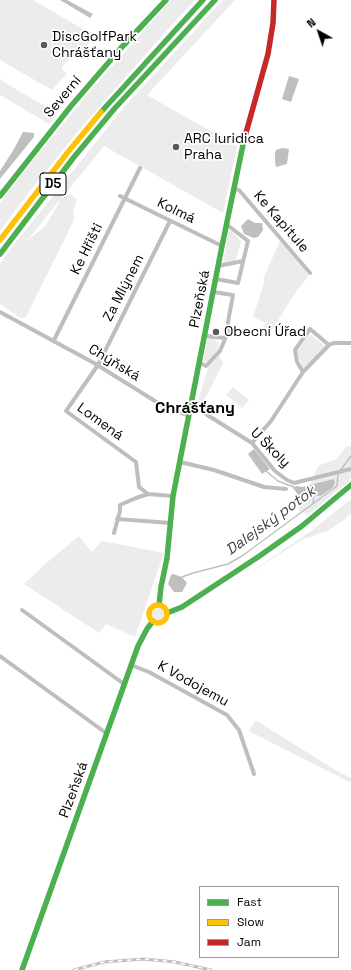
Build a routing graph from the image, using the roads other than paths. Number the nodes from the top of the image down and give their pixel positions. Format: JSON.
{"nodes":[{"id":1,"x":166,"y":0,"type":"edge"},
{"id":2,"x":203,"y":0,"type":"edge"},
{"id":3,"x":215,"y":0,"type":"edge"},
{"id":4,"x":274,"y":0,"type":"edge"},
{"id":5,"x":140,"y":168,"type":"dead end"},
{"id":6,"x":234,"y":189,"type":"junction"},
{"id":7,"x":0,"y":196,"type":"edge"},
{"id":8,"x":120,"y":196,"type":"dead end"},
{"id":9,"x":125,"y":199,"type":"junction"},
{"id":10,"x":170,"y":221,"type":"junction"},
{"id":11,"x":226,"y":224,"type":"junction"},
{"id":12,"x":0,"y":240,"type":"edge"},
{"id":13,"x":222,"y":246,"type":"junction"},
{"id":14,"x":0,"y":254,"type":"edge"},
{"id":15,"x":243,"y":261,"type":"junction"},
{"id":16,"x":218,"y":266,"type":"junction"},
{"id":17,"x":310,"y":273,"type":"dead end"},
{"id":18,"x":216,"y":279,"type":"junction"},
{"id":19,"x":214,"y":292,"type":"junction"},
{"id":20,"x":0,"y":312,"type":"edge"},
{"id":21,"x":205,"y":336,"type":"junction"},
{"id":22,"x":225,"y":338,"type":"junction"},
{"id":23,"x":54,"y":340,"type":"junction"},
{"id":24,"x":351,"y":343,"type":"edge"},
{"id":25,"x":329,"y":345,"type":"junction"},
{"id":26,"x":200,"y":363,"type":"junction"},
{"id":27,"x":98,"y":365,"type":"junction"},
{"id":28,"x":303,"y":372,"type":"junction"},
{"id":29,"x":201,"y":411,"type":"dead end"},
{"id":30,"x":189,"y":416,"type":"junction"},
{"id":31,"x":252,"y":443,"type":"junction"},
{"id":32,"x":180,"y":462,"type":"junction"},
{"id":33,"x":351,"y":469,"type":"edge"},
{"id":34,"x":351,"y":485,"type":"edge"},
{"id":35,"x":286,"y":489,"type":"dead end"},
{"id":36,"x":148,"y":494,"type":"junction"},
{"id":37,"x":173,"y":496,"type":"junction"},
{"id":38,"x":117,"y":519,"type":"junction"},
{"id":39,"x":171,"y":523,"type":"junction"},
{"id":40,"x":114,"y":533,"type":"dead end"},
{"id":41,"x":159,"y":605,"type":"junction"},
{"id":42,"x":22,"y":610,"type":"dead end"},
{"id":43,"x":167,"y":613,"type":"junction"},
{"id":44,"x":154,"y":621,"type":"junction"},
{"id":45,"x":0,"y":657,"type":"edge"},
{"id":46,"x":131,"y":665,"type":"junction"},
{"id":47,"x":124,"y":684,"type":"junction"},
{"id":48,"x":106,"y":733,"type":"junction"},
{"id":49,"x":254,"y":774,"type":"dead end"},
{"id":50,"x":22,"y":970,"type":"edge"}],
"edges":[{"from":1,"to":7,"type":"main road","name":"Severní"},
{"from":2,"to":12,"type":"main road","number":"D5"},
{"from":3,"to":14,"type":"main road","number":"D5"},
{"from":4,"to":6,"type":"main road","name":"Plzeňská"},
{"from":5,"to":9,"type":"street","name":"Ke Hřišti"},
{"from":6,"to":11,"type":"main road","name":"Plzeňská"},
{"from":6,"to":17,"type":"street","name":"Ke Kapitule"},
{"from":8,"to":9,"type":"street","name":"Kolmá"},
{"from":9,"to":10,"type":"street","name":"Kolmá"},
{"from":9,"to":23,"type":"street","name":"Ke Hřišti"},
{"from":10,"to":13,"type":"street","name":"Kolmá"},
{"from":10,"to":27,"type":"street","name":"Za Mlýnem"},
{"from":11,"to":13,"type":"main road","name":"Plzeňská"},
{"from":11,"to":15,"type":"street"},
{"from":13,"to":16,"type":"main road","name":"Plzeňská"},
{"from":15,"to":16,"type":"street"},
{"from":15,"to":18,"type":"street"},
{"from":16,"to":18,"type":"main road","name":"Plzeňská"},
{"from":18,"to":19,"type":"main road","name":"Plzeňská"},
{"from":19,"to":21,"type":"main road","name":"Plzeňská"},
{"from":19,"to":22,"type":"street"},
{"from":20,"to":23,"type":"street","name":"Chýňská"},
{"from":21,"to":22,"type":"street"},
{"from":21,"to":26,"type":"main road","name":"Plzeňská"},
{"from":22,"to":26,"type":"street"},
{"from":23,"to":27,"type":"street","name":"Chýňská"},
{"from":24,"to":25,"type":"street"},
{"from":25,"to":28,"type":"street"},
{"from":25,"to":28,"type":"street"},
{"from":26,"to":30,"type":"main road","name":"Plzeňská"},
{"from":27,"to":30,"type":"street","name":"Chýňská"},
{"from":27,"to":36,"type":"street","name":"Lomená"},
{"from":28,"to":31,"type":"street"},
{"from":29,"to":31,"type":"street","name":"U Školy"},
{"from":30,"to":32,"type":"main road","name":"Plzeňská"},
{"from":31,"to":33,"type":"street","name":"U Školy"},
{"from":32,"to":35,"type":"street"},
{"from":32,"to":37,"type":"main road","name":"Plzeňská"},
{"from":34,"to":43,"type":"main road"},
{"from":36,"to":37,"type":"street"},
{"from":36,"to":38,"type":"street"},
{"from":37,"to":39,"type":"main road","name":"Plzeňská"},
{"from":38,"to":39,"type":"street"},
{"from":38,"to":40,"type":"street"},
{"from":39,"to":41,"type":"main road","name":"Plzeňská"},
{"from":41,"to":43,"type":"main road"},
{"from":41,"to":44,"type":"main road","name":"Plzeňská"},
{"from":42,"to":47,"type":"street"},
{"from":43,"to":44,"type":"main road","name":"Plzeňská"},
{"from":44,"to":46,"type":"main road","name":"Plzeňská"},
{"from":45,"to":48,"type":"street"},
{"from":46,"to":47,"type":"main road","name":"Plzeňská"},
{"from":46,"to":49,"type":"street","name":"K Vodojemu"},
{"from":47,"to":48,"type":"main road","name":"Plzeňská"},
{"from":48,"to":50,"type":"main road","name":"Plzeňská"}]}
